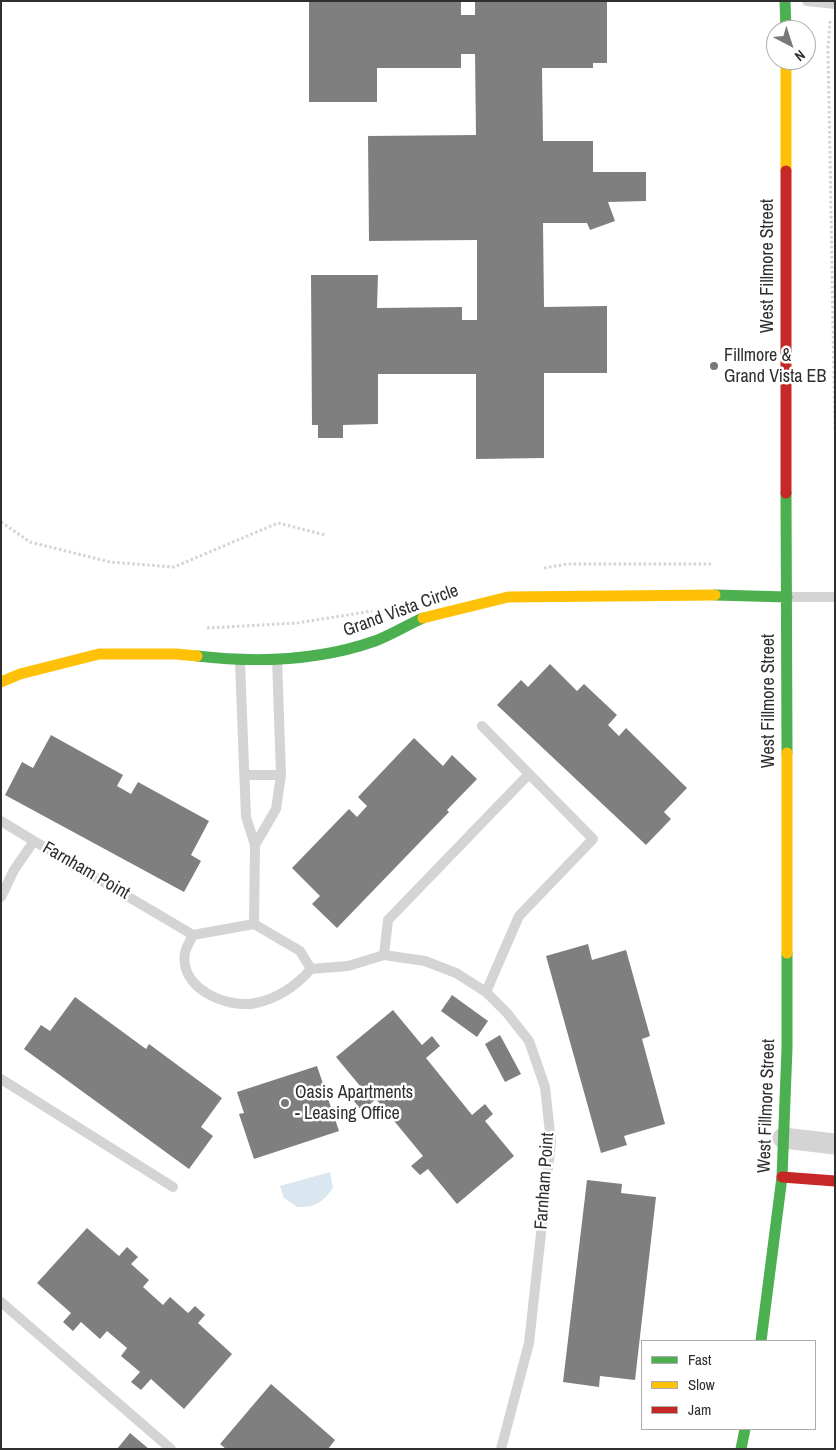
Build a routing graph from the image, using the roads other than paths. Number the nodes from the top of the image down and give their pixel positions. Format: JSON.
{"nodes":[{"id":1,"x":785,"y":1,"type":"edge"},
{"id":2,"x":806,"y":1,"type":"edge"},
{"id":3,"x":833,"y":4,"type":"edge"},
{"id":4,"x":786,"y":20,"type":"edge"},
{"id":5,"x":786,"y":70,"type":"edge"},
{"id":6,"x":787,"y":597,"type":"junction"},
{"id":7,"x":835,"y":597,"type":"edge"},
{"id":8,"x":277,"y":659,"type":"junction"},
{"id":9,"x":240,"y":661,"type":"junction"},
{"id":10,"x":1,"y":682,"type":"edge"},
{"id":11,"x":482,"y":726,"type":"dead end"},
{"id":12,"x":245,"y":774,"type":"junction"},
{"id":13,"x":281,"y":774,"type":"junction"},
{"id":14,"x":529,"y":774,"type":"junction"},
{"id":15,"x":1,"y":821,"type":"edge"},
{"id":16,"x":34,"y":841,"type":"junction"},
{"id":17,"x":255,"y":844,"type":"junction"},
{"id":18,"x":1,"y":897,"type":"edge"},
{"id":19,"x":254,"y":924,"type":"junction"},
{"id":20,"x":193,"y":935,"type":"junction"},
{"id":21,"x":384,"y":955,"type":"junction"},
{"id":22,"x":311,"y":969,"type":"junction"},
{"id":23,"x":486,"y":992,"type":"junction"},
{"id":24,"x":1,"y":1078,"type":"edge"},
{"id":25,"x":783,"y":1138,"type":"junction"},
{"id":26,"x":835,"y":1144,"type":"edge"},
{"id":27,"x":782,"y":1177,"type":"junction"},
{"id":28,"x":835,"y":1181,"type":"edge"},
{"id":29,"x":173,"y":1187,"type":"dead end"},
{"id":30,"x":1,"y":1302,"type":"edge"},
{"id":31,"x":760,"y":1340,"type":"edge"},
{"id":32,"x":745,"y":1430,"type":"edge"},
{"id":33,"x":172,"y":1449,"type":"edge"},
{"id":34,"x":501,"y":1449,"type":"edge"},
{"id":35,"x":741,"y":1449,"type":"edge"}],
"edges":[{"from":1,"to":4,"type":"main road"},
{"from":2,"to":3,"type":"lane"},
{"from":5,"to":6,"type":"main road","name":"West Fillmore Street"},
{"from":6,"to":7,"type":"lane"},
{"from":6,"to":8,"type":"main road","name":"Grand Vista Circle"},
{"from":6,"to":25,"type":"main road","name":"West Fillmore Street"},
{"from":8,"to":9,"type":"main road","name":"Grand Vista Circle"},
{"from":8,"to":13,"type":"lane"},
{"from":9,"to":10,"type":"main road","name":"Grand Vista Circle"},
{"from":9,"to":12,"type":"lane"},
{"from":11,"to":14,"type":"lane"},
{"from":12,"to":13,"type":"lane"},
{"from":12,"to":17,"type":"lane"},
{"from":13,"to":17,"type":"lane"},
{"from":14,"to":21,"type":"lane"},
{"from":14,"to":23,"type":"lane"},
{"from":15,"to":16,"type":"lane"},
{"from":16,"to":18,"type":"lane","name":"Farnham Point"},
{"from":16,"to":20,"type":"lane","name":"Farnham Point"},
{"from":17,"to":19,"type":"lane"},
{"from":19,"to":20,"type":"lane"},
{"from":19,"to":22,"type":"lane"},
{"from":20,"to":22,"type":"lane"},
{"from":21,"to":22,"type":"lane","name":"Farnham Point"},
{"from":21,"to":23,"type":"lane","name":"Farnham Point"},
{"from":23,"to":34,"type":"lane","name":"Farnham Point"},
{"from":24,"to":29,"type":"lane"},
{"from":25,"to":26,"type":"street"},
{"from":25,"to":27,"type":"main road","name":"West Fillmore Street"},
{"from":27,"to":28,"type":"main road"},
{"from":27,"to":31,"type":"main road","name":"West Fillmore Street"},
{"from":30,"to":33,"type":"lane"},
{"from":32,"to":35,"type":"main road"}]}
